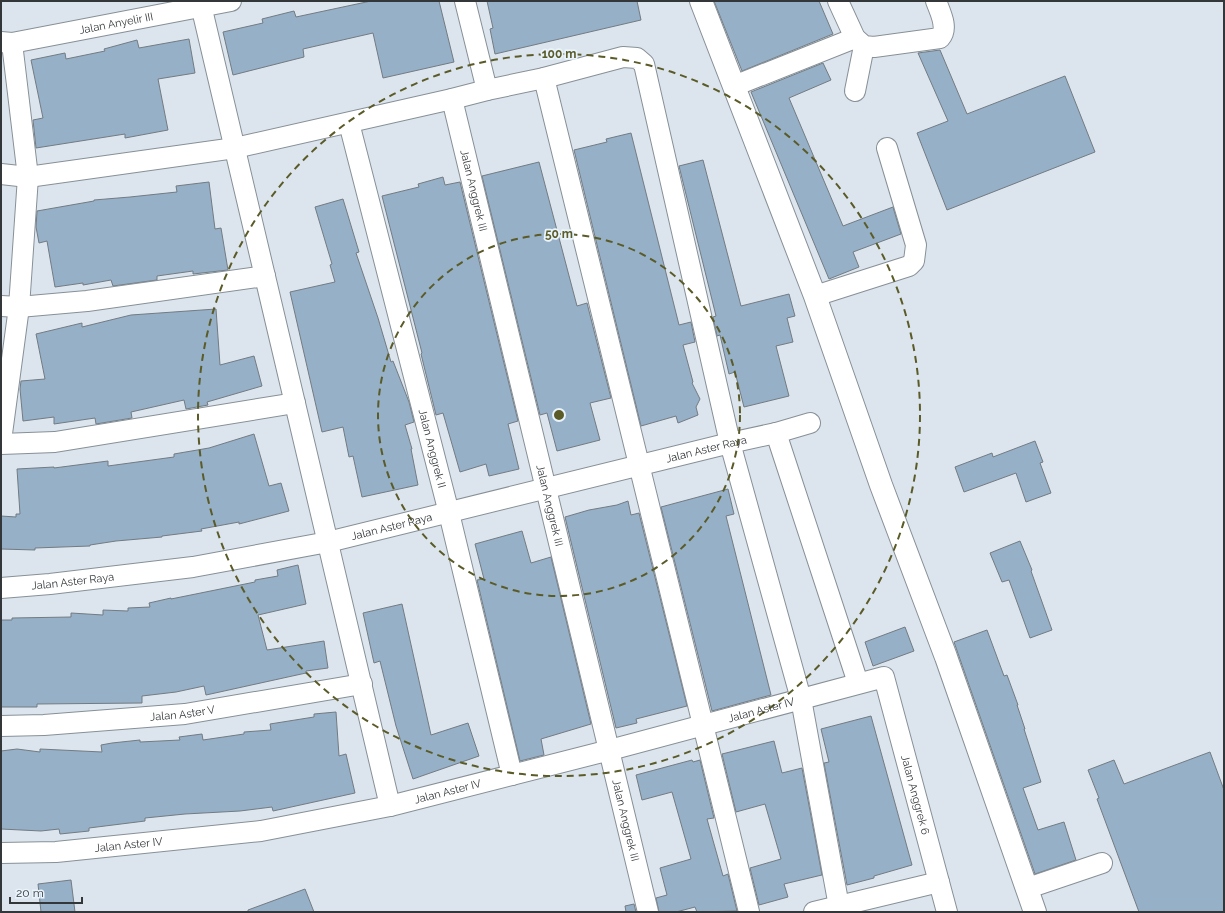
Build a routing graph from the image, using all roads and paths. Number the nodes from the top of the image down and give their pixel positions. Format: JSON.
{"nodes":[{"id":1,"x":231,"y":1,"type":"edge"},
{"id":2,"x":464,"y":1,"type":"edge"},
{"id":3,"x":702,"y":1,"type":"edge"},
{"id":4,"x":838,"y":1,"type":"edge"},
{"id":5,"x":936,"y":1,"type":"edge"},
{"id":6,"x":201,"y":4,"type":"edge"},
{"id":7,"x":7,"y":42,"type":"edge"},
{"id":8,"x":859,"y":42,"type":"junction"},
{"id":9,"x":544,"y":78,"type":"junction"},
{"id":10,"x":734,"y":86,"type":"junction"},
{"id":11,"x":487,"y":90,"type":"junction"},
{"id":12,"x":855,"y":91,"type":"dead end"},
{"id":13,"x":452,"y":99,"type":"junction"},
{"id":14,"x":349,"y":123,"type":"junction"},
{"id":15,"x":235,"y":148,"type":"junction"},
{"id":16,"x":887,"y":148,"type":"dead end"},
{"id":17,"x":1,"y":174,"type":"edge"},
{"id":18,"x":28,"y":177,"type":"junction"},
{"id":19,"x":265,"y":276,"type":"junction"},
{"id":20,"x":814,"y":296,"type":"junction"},
{"id":21,"x":10,"y":307,"type":"edge"},
{"id":22,"x":295,"y":403,"type":"junction"},
{"id":23,"x":810,"y":423,"type":"dead end"},
{"id":24,"x":776,"y":433,"type":"junction"},
{"id":25,"x":1,"y":441,"type":"edge"},
{"id":26,"x":730,"y":443,"type":"junction"},
{"id":27,"x":1,"y":444,"type":"edge"},
{"id":28,"x":639,"y":466,"type":"junction"},
{"id":29,"x":546,"y":489,"type":"junction"},
{"id":30,"x":449,"y":513,"type":"junction"},
{"id":31,"x":328,"y":542,"type":"junction"},
{"id":32,"x":1,"y":588,"type":"edge"},
{"id":33,"x":884,"y":677,"type":"joint"},
{"id":34,"x":858,"y":683,"type":"junction"},
{"id":35,"x":362,"y":684,"type":"junction"},
{"id":36,"x":801,"y":699,"type":"junction"},
{"id":37,"x":703,"y":725,"type":"junction"},
{"id":38,"x":1,"y":726,"type":"edge"},
{"id":39,"x":610,"y":750,"type":"junction"},
{"id":40,"x":512,"y":775,"type":"junction"},
{"id":41,"x":390,"y":806,"type":"junction"},
{"id":42,"x":1,"y":853,"type":"edge"},
{"id":43,"x":1102,"y":863,"type":"dead end"},
{"id":44,"x":939,"y":882,"type":"junction"},
{"id":45,"x":1028,"y":888,"type":"junction"},
{"id":46,"x":840,"y":909,"type":"edge"},
{"id":47,"x":648,"y":912,"type":"edge"},
{"id":48,"x":749,"y":912,"type":"edge"},
{"id":49,"x":814,"y":912,"type":"edge"},
{"id":50,"x":947,"y":912,"type":"edge"},
{"id":51,"x":1036,"y":912,"type":"edge"}],
"edges":[{"from":1,"to":6,"type":"street","name":"Jalan Anyelir III"},
{"from":2,"to":11,"type":"street"},
{"from":3,"to":10,"type":"street"},
{"from":4,"to":8,"type":"street"},
{"from":5,"to":8,"type":"street"},
{"from":6,"to":7,"type":"street","name":"Jalan Anyelir III"},
{"from":6,"to":15,"type":"street"},
{"from":7,"to":18,"type":"street"},
{"from":8,"to":10,"type":"street"},
{"from":8,"to":12,"type":"street"},
{"from":9,"to":11,"type":"street"},
{"from":9,"to":26,"type":"street"},
{"from":9,"to":28,"type":"street"},
{"from":10,"to":20,"type":"street"},
{"from":11,"to":13,"type":"street"},
{"from":13,"to":14,"type":"street"},
{"from":13,"to":29,"type":"street","name":"Jalan Anggrek III"},
{"from":14,"to":15,"type":"street"},
{"from":14,"to":30,"type":"street","name":"Jalan Anggrek II"},
{"from":15,"to":18,"type":"street"},
{"from":15,"to":19,"type":"street"},
{"from":16,"to":20,"type":"street"},
{"from":17,"to":18,"type":"street"},
{"from":18,"to":21,"type":"street"},
{"from":19,"to":21,"type":"street"},
{"from":19,"to":22,"type":"street"},
{"from":20,"to":45,"type":"street"},
{"from":21,"to":25,"type":"street"},
{"from":22,"to":27,"type":"street"},
{"from":22,"to":31,"type":"street"},
{"from":23,"to":24,"type":"street","name":"Jalan Aster Raya"},
{"from":24,"to":26,"type":"street","name":"Jalan Aster Raya"},
{"from":24,"to":34,"type":"street"},
{"from":26,"to":28,"type":"street","name":"Jalan Aster Raya"},
{"from":26,"to":36,"type":"street"},
{"from":28,"to":29,"type":"street","name":"Jalan Aster Raya"},
{"from":28,"to":37,"type":"street"},
{"from":29,"to":30,"type":"street","name":"Jalan Aster Raya"},
{"from":29,"to":39,"type":"street","name":"Jalan Anggrek III"},
{"from":30,"to":31,"type":"street","name":"Jalan Aster Raya"},
{"from":30,"to":40,"type":"street","name":"Jalan Anggrek II"},
{"from":31,"to":32,"type":"street","name":"Jalan Aster Raya"},
{"from":31,"to":35,"type":"street"},
{"from":33,"to":34,"type":"street","name":"Jalan Aster IV"},
{"from":33,"to":44,"type":"street","name":"Jalan Anggrek 6"},
{"from":34,"to":36,"type":"street","name":"Jalan Aster IV"},
{"from":35,"to":38,"type":"street","name":"Jalan Aster V"},
{"from":35,"to":41,"type":"street"},
{"from":36,"to":37,"type":"street","name":"Jalan Aster IV"},
{"from":36,"to":46,"type":"street"},
{"from":37,"to":39,"type":"street","name":"Jalan Aster IV"},
{"from":37,"to":48,"type":"street"},
{"from":39,"to":40,"type":"street","name":"Jalan Aster IV"},
{"from":39,"to":47,"type":"street","name":"Jalan Anggrek III"},
{"from":40,"to":41,"type":"street","name":"Jalan Aster IV"},
{"from":41,"to":42,"type":"street","name":"Jalan Aster IV"},
{"from":43,"to":45,"type":"street"},
{"from":44,"to":46,"type":"street"},
{"from":44,"to":50,"type":"street","name":"Jalan Anggrek 6"},
{"from":45,"to":51,"type":"street"},
{"from":46,"to":49,"type":"street"}]}
